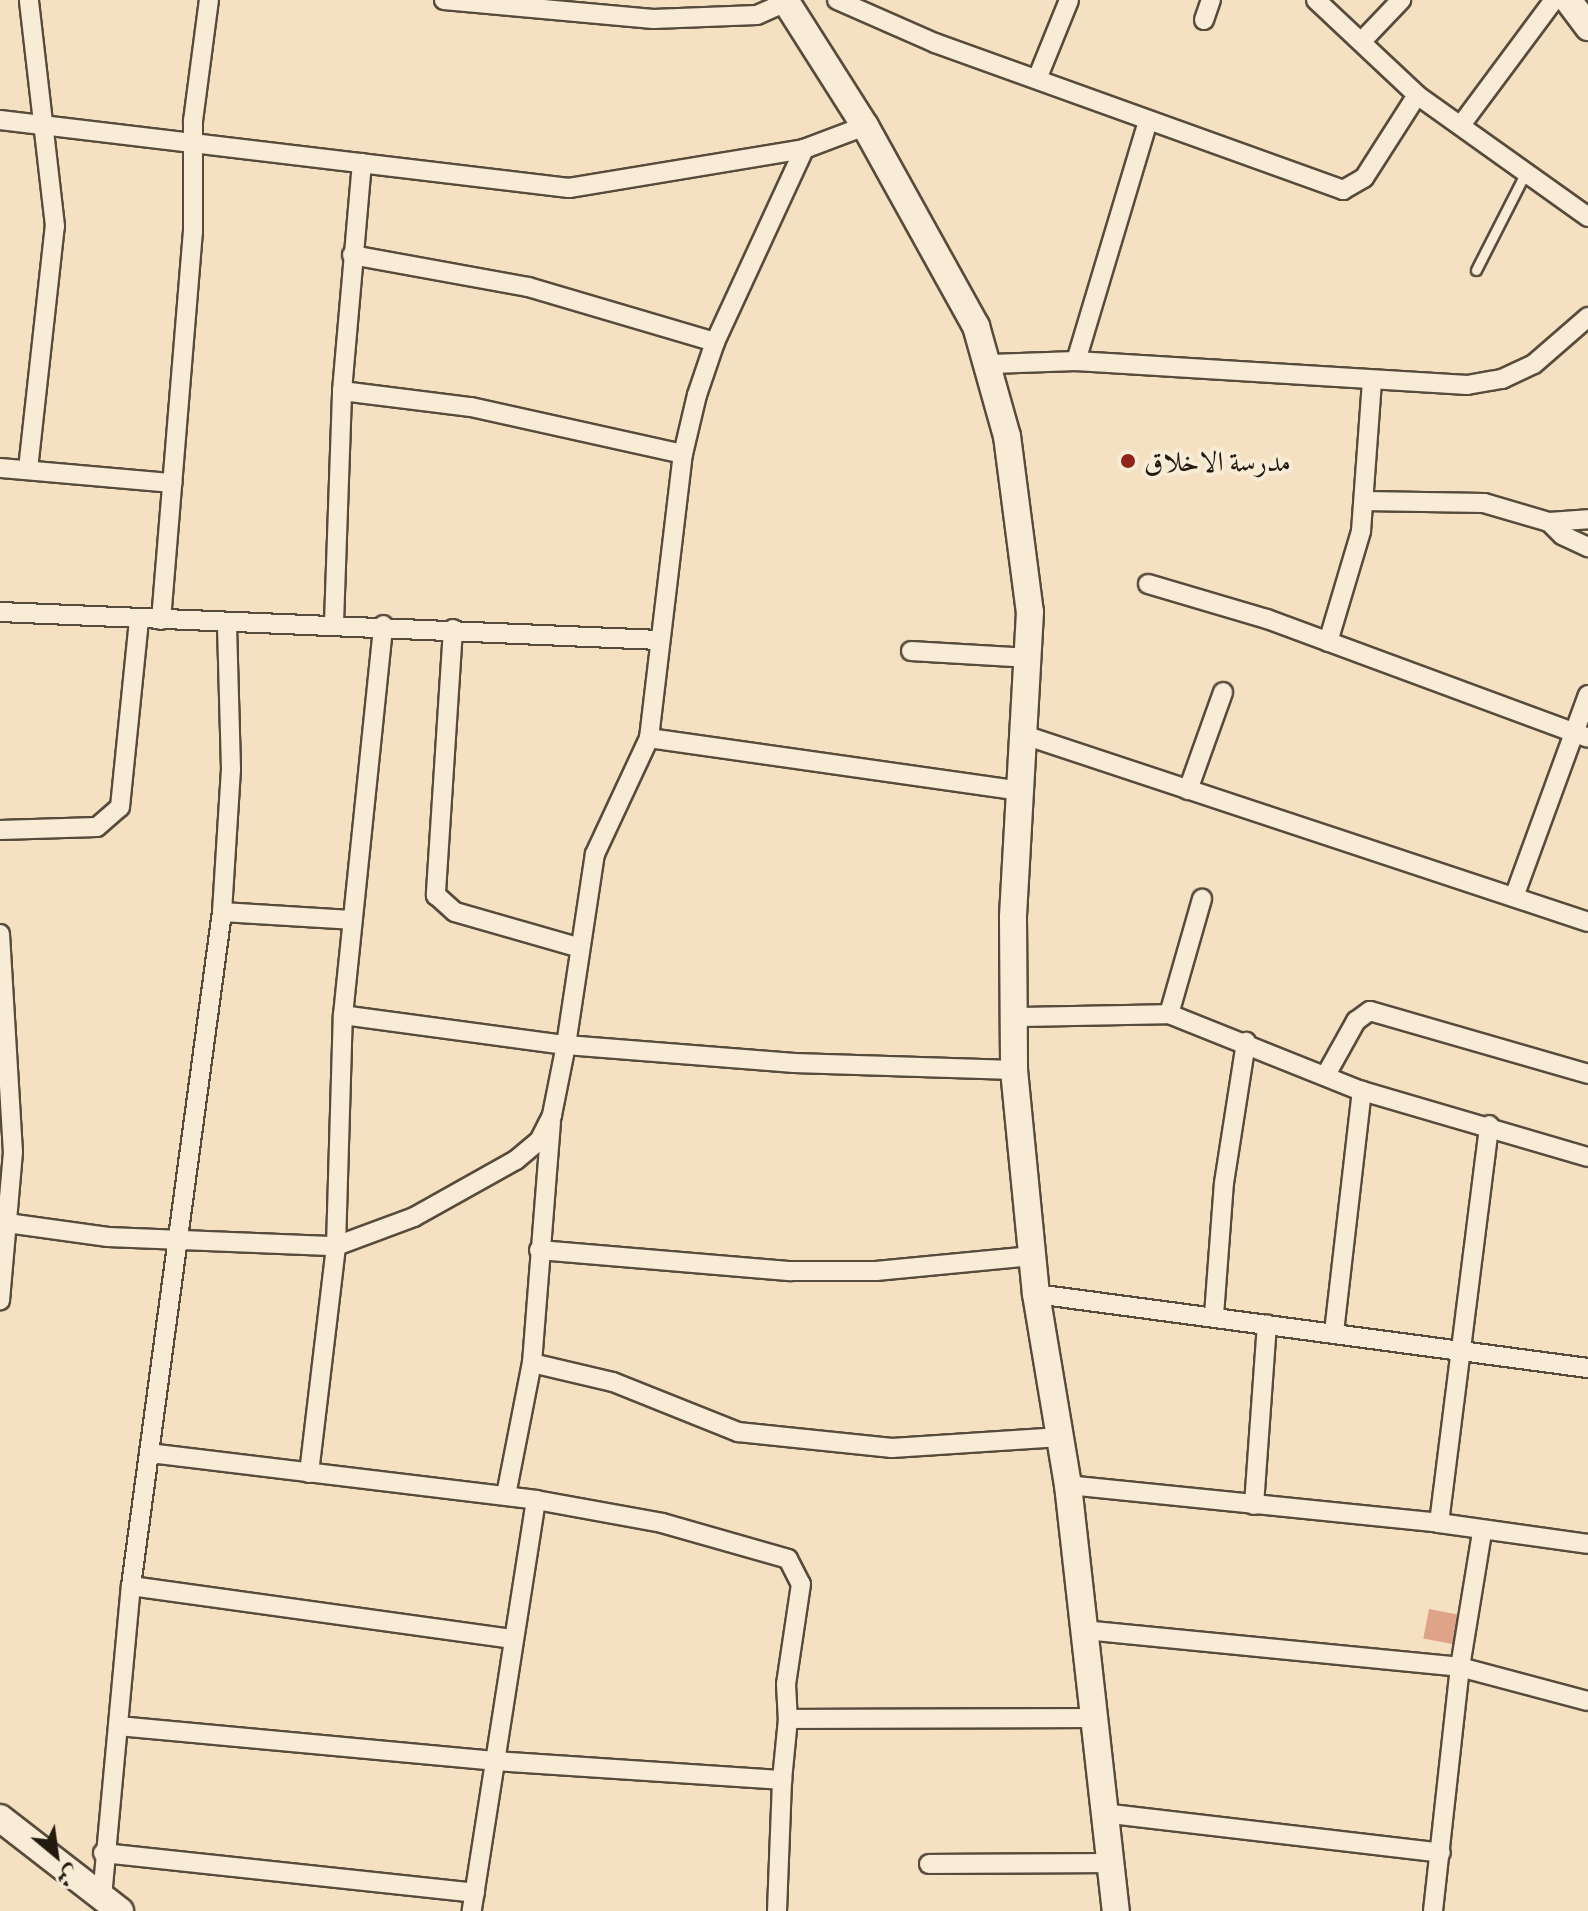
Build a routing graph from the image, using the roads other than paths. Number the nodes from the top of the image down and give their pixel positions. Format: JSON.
{"nodes":[{"id":1,"x":29,"y":0,"type":"edge"},
{"id":2,"x":209,"y":0,"type":"edge"},
{"id":3,"x":444,"y":0,"type":"edge"},
{"id":4,"x":837,"y":0,"type":"edge"},
{"id":5,"x":1069,"y":0,"type":"edge"},
{"id":6,"x":1211,"y":0,"type":"edge"},
{"id":7,"x":1316,"y":0,"type":"edge"},
{"id":8,"x":1401,"y":0,"type":"edge"},
{"id":9,"x":1554,"y":0,"type":"edge"},
{"id":10,"x":1568,"y":0,"type":"edge"},
{"id":11,"x":787,"y":1,"type":"edge"},
{"id":12,"x":1204,"y":20,"type":"dead end"},
{"id":13,"x":1588,"y":27,"type":"edge"},
{"id":14,"x":1362,"y":41,"type":"junction"},
{"id":15,"x":1037,"y":79,"type":"junction"},
{"id":16,"x":1417,"y":95,"type":"junction"},
{"id":17,"x":0,"y":120,"type":"edge"},
{"id":18,"x":1148,"y":121,"type":"junction"},
{"id":19,"x":43,"y":122,"type":"junction"},
{"id":20,"x":1461,"y":125,"type":"junction"},
{"id":21,"x":865,"y":126,"type":"junction"},
{"id":22,"x":193,"y":141,"type":"junction"},
{"id":23,"x":804,"y":149,"type":"junction"},
{"id":24,"x":362,"y":163,"type":"junction"},
{"id":25,"x":1526,"y":172,"type":"junction"},
{"id":26,"x":1588,"y":217,"type":"edge"},
{"id":27,"x":352,"y":255,"type":"junction"},
{"id":28,"x":1476,"y":270,"type":"dead end"},
{"id":29,"x":1588,"y":317,"type":"edge"},
{"id":30,"x":715,"y":342,"type":"junction"},
{"id":31,"x":1076,"y":361,"type":"junction"},
{"id":32,"x":991,"y":364,"type":"junction"},
{"id":33,"x":1372,"y":382,"type":"junction"},
{"id":34,"x":342,"y":391,"type":"junction"},
{"id":35,"x":683,"y":454,"type":"junction"},
{"id":36,"x":0,"y":468,"type":"edge"},
{"id":37,"x":28,"y":469,"type":"junction"},
{"id":38,"x":172,"y":483,"type":"junction"},
{"id":39,"x":1364,"y":501,"type":"junction"},
{"id":40,"x":1588,"y":519,"type":"edge"},
{"id":41,"x":1549,"y":522,"type":"junction"},
{"id":42,"x":1588,"y":547,"type":"edge"},
{"id":43,"x":1148,"y":584,"type":"dead end"},
{"id":44,"x":0,"y":612,"type":"edge"},
{"id":45,"x":139,"y":619,"type":"junction"},
{"id":46,"x":161,"y":620,"type":"junction"},
{"id":47,"x":227,"y":622,"type":"junction"},
{"id":48,"x":334,"y":623,"type":"junction"},
{"id":49,"x":383,"y":625,"type":"junction"},
{"id":50,"x":453,"y":629,"type":"junction"},
{"id":51,"x":660,"y":640,"type":"junction"},
{"id":52,"x":1328,"y":642,"type":"junction"},
{"id":53,"x":911,"y":651,"type":"dead end"},
{"id":54,"x":1030,"y":658,"type":"junction"},
{"id":55,"x":1223,"y":692,"type":"dead end"},
{"id":56,"x":1588,"y":695,"type":"edge"},
{"id":57,"x":1024,"y":735,"type":"junction"},
{"id":58,"x":1582,"y":736,"type":"edge"},
{"id":59,"x":649,"y":738,"type":"junction"},
{"id":60,"x":1188,"y":790,"type":"junction"},
{"id":61,"x":1021,"y":791,"type":"junction"},
{"id":62,"x":0,"y":830,"type":"edge"},
{"id":63,"x":1514,"y":897,"type":"junction"},
{"id":64,"x":1202,"y":899,"type":"dead end"},
{"id":65,"x":222,"y":912,"type":"junction"},
{"id":66,"x":351,"y":920,"type":"junction"},
{"id":67,"x":1588,"y":922,"type":"edge"},
{"id":68,"x":0,"y":934,"type":"edge"},
{"id":69,"x":577,"y":947,"type":"junction"},
{"id":70,"x":1169,"y":1014,"type":"junction"},
{"id":71,"x":343,"y":1015,"type":"junction"},
{"id":72,"x":1017,"y":1017,"type":"junction"},
{"id":73,"x":1246,"y":1042,"type":"junction"},
{"id":74,"x":566,"y":1045,"type":"junction"},
{"id":75,"x":1014,"y":1070,"type":"junction"},
{"id":76,"x":1327,"y":1073,"type":"junction"},
{"id":77,"x":1588,"y":1074,"type":"edge"},
{"id":78,"x":1362,"y":1091,"type":"junction"},
{"id":79,"x":552,"y":1115,"type":"junction"},
{"id":80,"x":1489,"y":1125,"type":"junction"},
{"id":81,"x":1588,"y":1157,"type":"edge"},
{"id":82,"x":5,"y":1222,"type":"edge"},
{"id":83,"x":177,"y":1240,"type":"junction"},
{"id":84,"x":336,"y":1246,"type":"junction"},
{"id":85,"x":539,"y":1250,"type":"junction"},
{"id":86,"x":1032,"y":1256,"type":"junction"},
{"id":87,"x":1036,"y":1294,"type":"junction"},
{"id":88,"x":0,"y":1300,"type":"edge"},
{"id":89,"x":1214,"y":1315,"type":"junction"},
{"id":90,"x":1267,"y":1324,"type":"junction"},
{"id":91,"x":1334,"y":1332,"type":"junction"},
{"id":92,"x":1458,"y":1353,"type":"junction"},
{"id":93,"x":532,"y":1363,"type":"junction"},
{"id":94,"x":1588,"y":1368,"type":"edge"},
{"id":95,"x":1061,"y":1437,"type":"junction"},
{"id":96,"x":149,"y":1453,"type":"junction"},
{"id":97,"x":309,"y":1473,"type":"junction"},
{"id":98,"x":1068,"y":1485,"type":"junction"},
{"id":99,"x":506,"y":1495,"type":"junction"},
{"id":100,"x":536,"y":1500,"type":"junction"},
{"id":101,"x":1254,"y":1505,"type":"junction"},
{"id":102,"x":1439,"y":1523,"type":"junction"},
{"id":103,"x":1482,"y":1532,"type":"junction"},
{"id":104,"x":1588,"y":1544,"type":"edge"},
{"id":105,"x":131,"y":1586,"type":"junction"},
{"id":106,"x":1084,"y":1630,"type":"junction"},
{"id":107,"x":513,"y":1639,"type":"junction"},
{"id":108,"x":1460,"y":1667,"type":"junction"},
{"id":109,"x":1588,"y":1701,"type":"edge"},
{"id":110,"x":1090,"y":1718,"type":"junction"},
{"id":111,"x":788,"y":1719,"type":"junction"},
{"id":112,"x":119,"y":1726,"type":"junction"},
{"id":113,"x":496,"y":1761,"type":"junction"},
{"id":114,"x":782,"y":1780,"type":"junction"},
{"id":115,"x":1103,"y":1813,"type":"junction"},
{"id":116,"x":0,"y":1818,"type":"edge"},
{"id":117,"x":103,"y":1853,"type":"junction"},
{"id":118,"x":1441,"y":1853,"type":"junction"},
{"id":119,"x":1108,"y":1863,"type":"junction"},
{"id":120,"x":929,"y":1864,"type":"dead end"},
{"id":121,"x":474,"y":1902,"type":"edge"},
{"id":122,"x":111,"y":1904,"type":"edge"},
{"id":123,"x":777,"y":1911,"type":"edge"},
{"id":124,"x":1116,"y":1911,"type":"edge"},
{"id":125,"x":1433,"y":1911,"type":"edge"}],
"edges":[{"from":1,"to":19,"type":"street"},
{"from":2,"to":22,"type":"street"},
{"from":3,"to":11,"type":"street"},
{"from":4,"to":15,"type":"street"},
{"from":5,"to":15,"type":"street"},
{"from":6,"to":12,"type":"street"},
{"from":7,"to":14,"type":"street"},
{"from":8,"to":14,"type":"street"},
{"from":9,"to":20,"type":"street"},
{"from":10,"to":13,"type":"street"},
{"from":11,"to":21,"type":"street"},
{"from":14,"to":16,"type":"street"},
{"from":15,"to":18,"type":"street"},
{"from":16,"to":18,"type":"street"},
{"from":16,"to":20,"type":"street"},
{"from":17,"to":19,"type":"street"},
{"from":18,"to":31,"type":"street"},
{"from":19,"to":22,"type":"street"},
{"from":19,"to":37,"type":"street"},
{"from":20,"to":25,"type":"street"},
{"from":21,"to":23,"type":"street"},
{"from":21,"to":32,"type":"street"},
{"from":22,"to":24,"type":"street"},
{"from":22,"to":38,"type":"street"},
{"from":23,"to":24,"type":"street"},
{"from":23,"to":30,"type":"street"},
{"from":24,"to":27,"type":"street"},
{"from":25,"to":26,"type":"street"},
{"from":25,"to":28,"type":"lane"},
{"from":27,"to":30,"type":"street"},
{"from":27,"to":34,"type":"street"},
{"from":29,"to":33,"type":"street"},
{"from":30,"to":35,"type":"street"},
{"from":31,"to":32,"type":"street"},
{"from":31,"to":33,"type":"street"},
{"from":32,"to":54,"type":"street"},
{"from":33,"to":39,"type":"street"},
{"from":34,"to":35,"type":"street"},
{"from":34,"to":48,"type":"street"},
{"from":35,"to":51,"type":"street"},
{"from":36,"to":37,"type":"street"},
{"from":37,"to":38,"type":"street"},
{"from":38,"to":46,"type":"street"},
{"from":39,"to":41,"type":"street"},
{"from":39,"to":52,"type":"street"},
{"from":40,"to":41,"type":"street"},
{"from":41,"to":42,"type":"street"},
{"from":43,"to":52,"type":"street"},
{"from":44,"to":45,"type":"street"},
{"from":45,"to":46,"type":"street"},
{"from":45,"to":62,"type":"street"},
{"from":46,"to":47,"type":"street"},
{"from":47,"to":48,"type":"street"},
{"from":47,"to":65,"type":"street"},
{"from":48,"to":49,"type":"street"},
{"from":49,"to":50,"type":"street"},
{"from":49,"to":66,"type":"street"},
{"from":50,"to":51,"type":"street"},
{"from":50,"to":69,"type":"street"},
{"from":51,"to":59,"type":"street"},
{"from":52,"to":58,"type":"street"},
{"from":53,"to":54,"type":"street"},
{"from":54,"to":57,"type":"street"},
{"from":55,"to":60,"type":"street"},
{"from":56,"to":58,"type":"street"},
{"from":57,"to":60,"type":"street"},
{"from":57,"to":61,"type":"street"},
{"from":58,"to":63,"type":"street"},
{"from":59,"to":61,"type":"street"},
{"from":59,"to":69,"type":"street"},
{"from":60,"to":63,"type":"street"},
{"from":61,"to":72,"type":"street"},
{"from":63,"to":67,"type":"street"},
{"from":64,"to":70,"type":"street"},
{"from":65,"to":66,"type":"street"},
{"from":65,"to":83,"type":"street"},
{"from":66,"to":71,"type":"street"},
{"from":68,"to":82,"type":"street"},
{"from":69,"to":74,"type":"street"},
{"from":70,"to":72,"type":"street"},
{"from":70,"to":73,"type":"street"},
{"from":71,"to":74,"type":"street"},
{"from":71,"to":84,"type":"street"},
{"from":72,"to":75,"type":"street"},
{"from":73,"to":76,"type":"street"},
{"from":73,"to":89,"type":"street"},
{"from":74,"to":75,"type":"street"},
{"from":74,"to":79,"type":"street"},
{"from":75,"to":86,"type":"street"},
{"from":76,"to":77,"type":"street"},
{"from":76,"to":78,"type":"street"},
{"from":78,"to":80,"type":"street"},
{"from":78,"to":91,"type":"street"},
{"from":79,"to":84,"type":"street"},
{"from":79,"to":85,"type":"street"},
{"from":80,"to":81,"type":"street"},
{"from":80,"to":92,"type":"street"},
{"from":82,"to":83,"type":"street"},
{"from":82,"to":88,"type":"street"},
{"from":83,"to":84,"type":"street"},
{"from":83,"to":96,"type":"street"},
{"from":84,"to":97,"type":"street"},
{"from":85,"to":86,"type":"street"},
{"from":85,"to":93,"type":"street"},
{"from":86,"to":87,"type":"street"},
{"from":87,"to":89,"type":"street"},
{"from":87,"to":95,"type":"street"},
{"from":89,"to":90,"type":"street"},
{"from":90,"to":91,"type":"street"},
{"from":90,"to":101,"type":"street"},
{"from":91,"to":92,"type":"street"},
{"from":92,"to":94,"type":"street"},
{"from":92,"to":102,"type":"street"},
{"from":93,"to":95,"type":"street"},
{"from":93,"to":99,"type":"street"},
{"from":95,"to":98,"type":"street"},
{"from":96,"to":97,"type":"street"},
{"from":96,"to":105,"type":"street"},
{"from":97,"to":99,"type":"street"},
{"from":98,"to":101,"type":"street"},
{"from":98,"to":106,"type":"street"},
{"from":99,"to":100,"type":"street"},
{"from":100,"to":107,"type":"street"},
{"from":100,"to":111,"type":"street"},
{"from":101,"to":102,"type":"street"},
{"from":102,"to":103,"type":"street"},
{"from":103,"to":104,"type":"street"},
{"from":103,"to":108,"type":"street"},
{"from":105,"to":107,"type":"street"},
{"from":105,"to":112,"type":"street"},
{"from":106,"to":108,"type":"street"},
{"from":106,"to":110,"type":"street"},
{"from":107,"to":113,"type":"street"},
{"from":108,"to":109,"type":"street"},
{"from":108,"to":118,"type":"street"},
{"from":110,"to":111,"type":"street"},
{"from":110,"to":115,"type":"street"},
{"from":111,"to":114,"type":"street"},
{"from":112,"to":113,"type":"street"},
{"from":112,"to":117,"type":"street"},
{"from":113,"to":114,"type":"street"},
{"from":113,"to":121,"type":"street"},
{"from":114,"to":123,"type":"street"},
{"from":115,"to":118,"type":"street"},
{"from":115,"to":119,"type":"street"},
{"from":116,"to":122,"type":"street"},
{"from":117,"to":121,"type":"street"},
{"from":117,"to":122,"type":"street"},
{"from":118,"to":125,"type":"street"},
{"from":119,"to":120,"type":"street"},
{"from":119,"to":124,"type":"street"}]}
